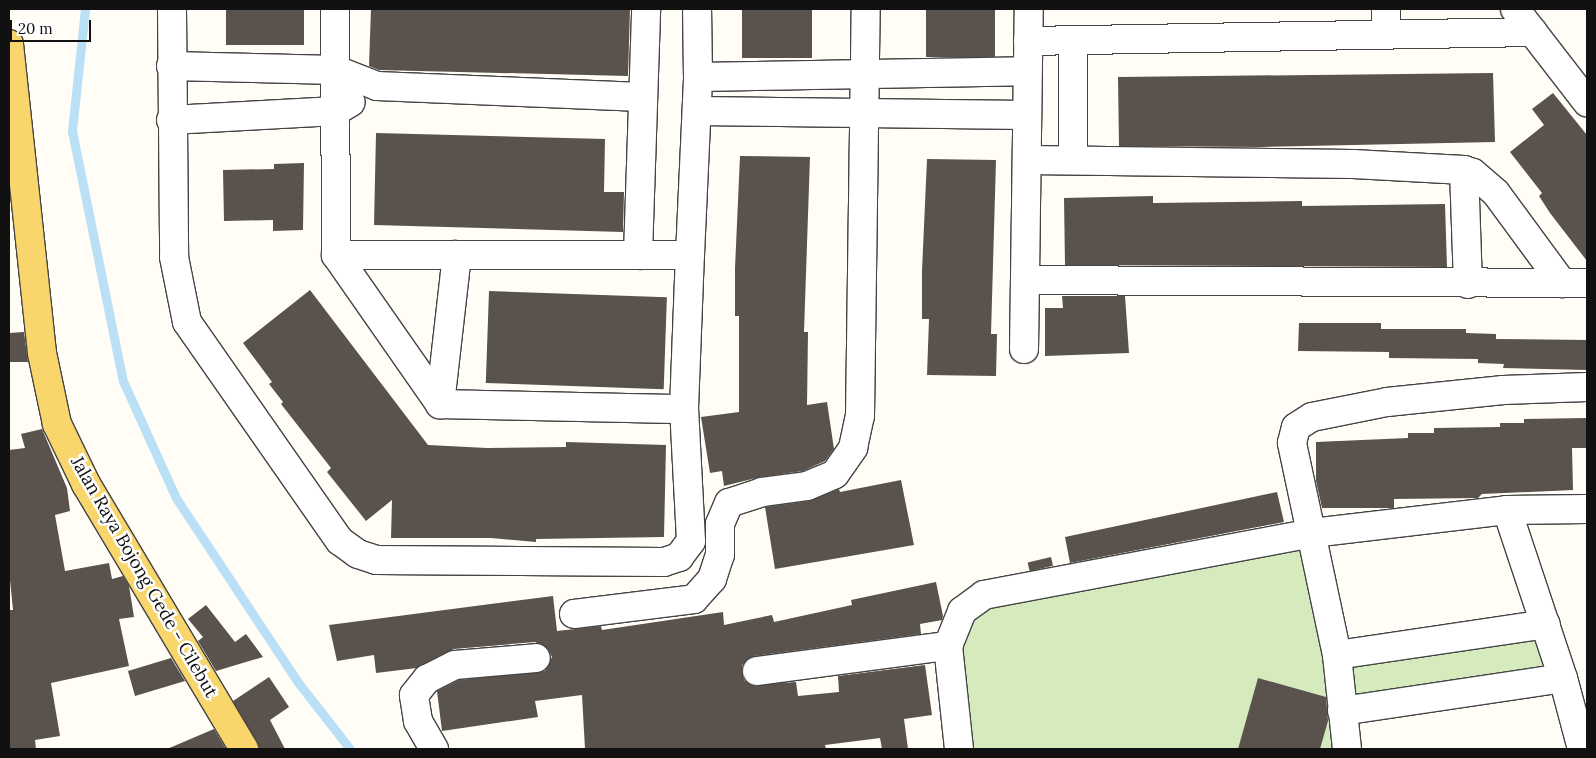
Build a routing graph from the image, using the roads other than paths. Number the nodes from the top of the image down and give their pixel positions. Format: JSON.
{"nodes":[{"id":1,"x":172,"y":9,"type":"edge"},
{"id":2,"x":336,"y":9,"type":"edge"},
{"id":3,"x":646,"y":9,"type":"edge"},
{"id":4,"x":696,"y":9,"type":"edge"},
{"id":5,"x":866,"y":9,"type":"edge"},
{"id":6,"x":1029,"y":9,"type":"edge"},
{"id":7,"x":1515,"y":9,"type":"edge"},
{"id":8,"x":1386,"y":22,"type":"edge"},
{"id":9,"x":1533,"y":32,"type":"junction"},
{"id":10,"x":1028,"y":40,"type":"junction"},
{"id":11,"x":1073,"y":40,"type":"junction"},
{"id":12,"x":9,"y":44,"type":"edge"},
{"id":13,"x":170,"y":66,"type":"junction"},
{"id":14,"x":336,"y":70,"type":"junction"},
{"id":15,"x":1027,"y":71,"type":"junction"},
{"id":16,"x":866,"y":75,"type":"junction"},
{"id":17,"x":698,"y":77,"type":"junction"},
{"id":18,"x":377,"y":86,"type":"junction"},
{"id":19,"x":642,"y":96,"type":"junction"},
{"id":20,"x":1587,"y":102,"type":"edge"},
{"id":21,"x":697,"y":111,"type":"junction"},
{"id":22,"x":336,"y":112,"type":"junction"},
{"id":23,"x":864,"y":114,"type":"junction"},
{"id":24,"x":1026,"y":115,"type":"junction"},
{"id":25,"x":171,"y":120,"type":"junction"},
{"id":26,"x":1073,"y":158,"type":"junction"},
{"id":27,"x":1027,"y":160,"type":"junction"},
{"id":28,"x":1464,"y":170,"type":"junction"},
{"id":29,"x":336,"y":255,"type":"junction"},
{"id":30,"x":457,"y":255,"type":"junction"},
{"id":31,"x":638,"y":255,"type":"junction"},
{"id":32,"x":690,"y":255,"type":"junction"},
{"id":33,"x":1025,"y":280,"type":"junction"},
{"id":34,"x":1574,"y":283,"type":"edge"},
{"id":35,"x":1468,"y":284,"type":"junction"},
{"id":36,"x":1024,"y":349,"type":"dead end"},
{"id":37,"x":1587,"y":387,"type":"edge"},
{"id":38,"x":440,"y":404,"type":"junction"},
{"id":39,"x":684,"y":410,"type":"junction"},
{"id":40,"x":1587,"y":508,"type":"edge"},
{"id":41,"x":1507,"y":510,"type":"junction"},
{"id":42,"x":1312,"y":533,"type":"junction"},
{"id":43,"x":574,"y":614,"type":"dead end"},
{"id":44,"x":1546,"y":624,"type":"junction"},
{"id":45,"x":948,"y":646,"type":"junction"},
{"id":46,"x":1337,"y":655,"type":"junction"},
{"id":47,"x":536,"y":658,"type":"dead end"},
{"id":48,"x":757,"y":671,"type":"dead end"},
{"id":49,"x":1563,"y":678,"type":"junction"},
{"id":50,"x":1342,"y":711,"type":"junction"},
{"id":51,"x":244,"y":749,"type":"edge"},
{"id":52,"x":434,"y":749,"type":"edge"},
{"id":53,"x":959,"y":749,"type":"edge"},
{"id":54,"x":1347,"y":749,"type":"edge"},
{"id":55,"x":1582,"y":749,"type":"edge"}],
"edges":[{"from":1,"to":13,"type":"street"},
{"from":2,"to":14,"type":"street"},
{"from":3,"to":19,"type":"street"},
{"from":4,"to":17,"type":"street"},
{"from":5,"to":16,"type":"street"},
{"from":6,"to":10,"type":"street"},
{"from":7,"to":9,"type":"street"},
{"from":8,"to":9,"type":"street"},
{"from":8,"to":11,"type":"street"},
{"from":9,"to":20,"type":"street"},
{"from":10,"to":11,"type":"street"},
{"from":10,"to":15,"type":"street"},
{"from":11,"to":26,"type":"street"},
{"from":12,"to":51,"type":"main road","name":"Jalan Raya Bojong Gede - Cilebut"},
{"from":13,"to":14,"type":"street"},
{"from":13,"to":25,"type":"street"},
{"from":14,"to":18,"type":"street"},
{"from":14,"to":22,"type":"street"},
{"from":15,"to":16,"type":"street"},
{"from":15,"to":24,"type":"street"},
{"from":16,"to":17,"type":"street"},
{"from":16,"to":23,"type":"street"},
{"from":17,"to":21,"type":"street"},
{"from":18,"to":19,"type":"street"},
{"from":18,"to":22,"type":"street"},
{"from":19,"to":31,"type":"street"},
{"from":21,"to":23,"type":"street"},
{"from":21,"to":32,"type":"street"},
{"from":22,"to":25,"type":"street"},
{"from":22,"to":29,"type":"street"},
{"from":23,"to":24,"type":"street"},
{"from":23,"to":43,"type":"street"},
{"from":24,"to":27,"type":"street"},
{"from":25,"to":39,"type":"street"},
{"from":26,"to":27,"type":"street"},
{"from":26,"to":28,"type":"street"},
{"from":27,"to":33,"type":"street"},
{"from":28,"to":34,"type":"street"},
{"from":28,"to":35,"type":"street"},
{"from":29,"to":30,"type":"street"},
{"from":29,"to":38,"type":"street"},
{"from":30,"to":31,"type":"street"},
{"from":30,"to":38,"type":"street"},
{"from":31,"to":32,"type":"street"},
{"from":32,"to":39,"type":"street"},
{"from":33,"to":35,"type":"street"},
{"from":33,"to":36,"type":"street"},
{"from":34,"to":35,"type":"street"},
{"from":37,"to":42,"type":"street"},
{"from":38,"to":39,"type":"street"},
{"from":40,"to":41,"type":"street"},
{"from":41,"to":42,"type":"street"},
{"from":41,"to":44,"type":"street"},
{"from":42,"to":45,"type":"street"},
{"from":42,"to":46,"type":"street"},
{"from":44,"to":46,"type":"street"},
{"from":44,"to":49,"type":"street"},
{"from":45,"to":48,"type":"street"},
{"from":45,"to":53,"type":"street"},
{"from":46,"to":50,"type":"street"},
{"from":47,"to":52,"type":"street"},
{"from":49,"to":50,"type":"street"},
{"from":49,"to":55,"type":"street"},
{"from":50,"to":54,"type":"street"}]}
